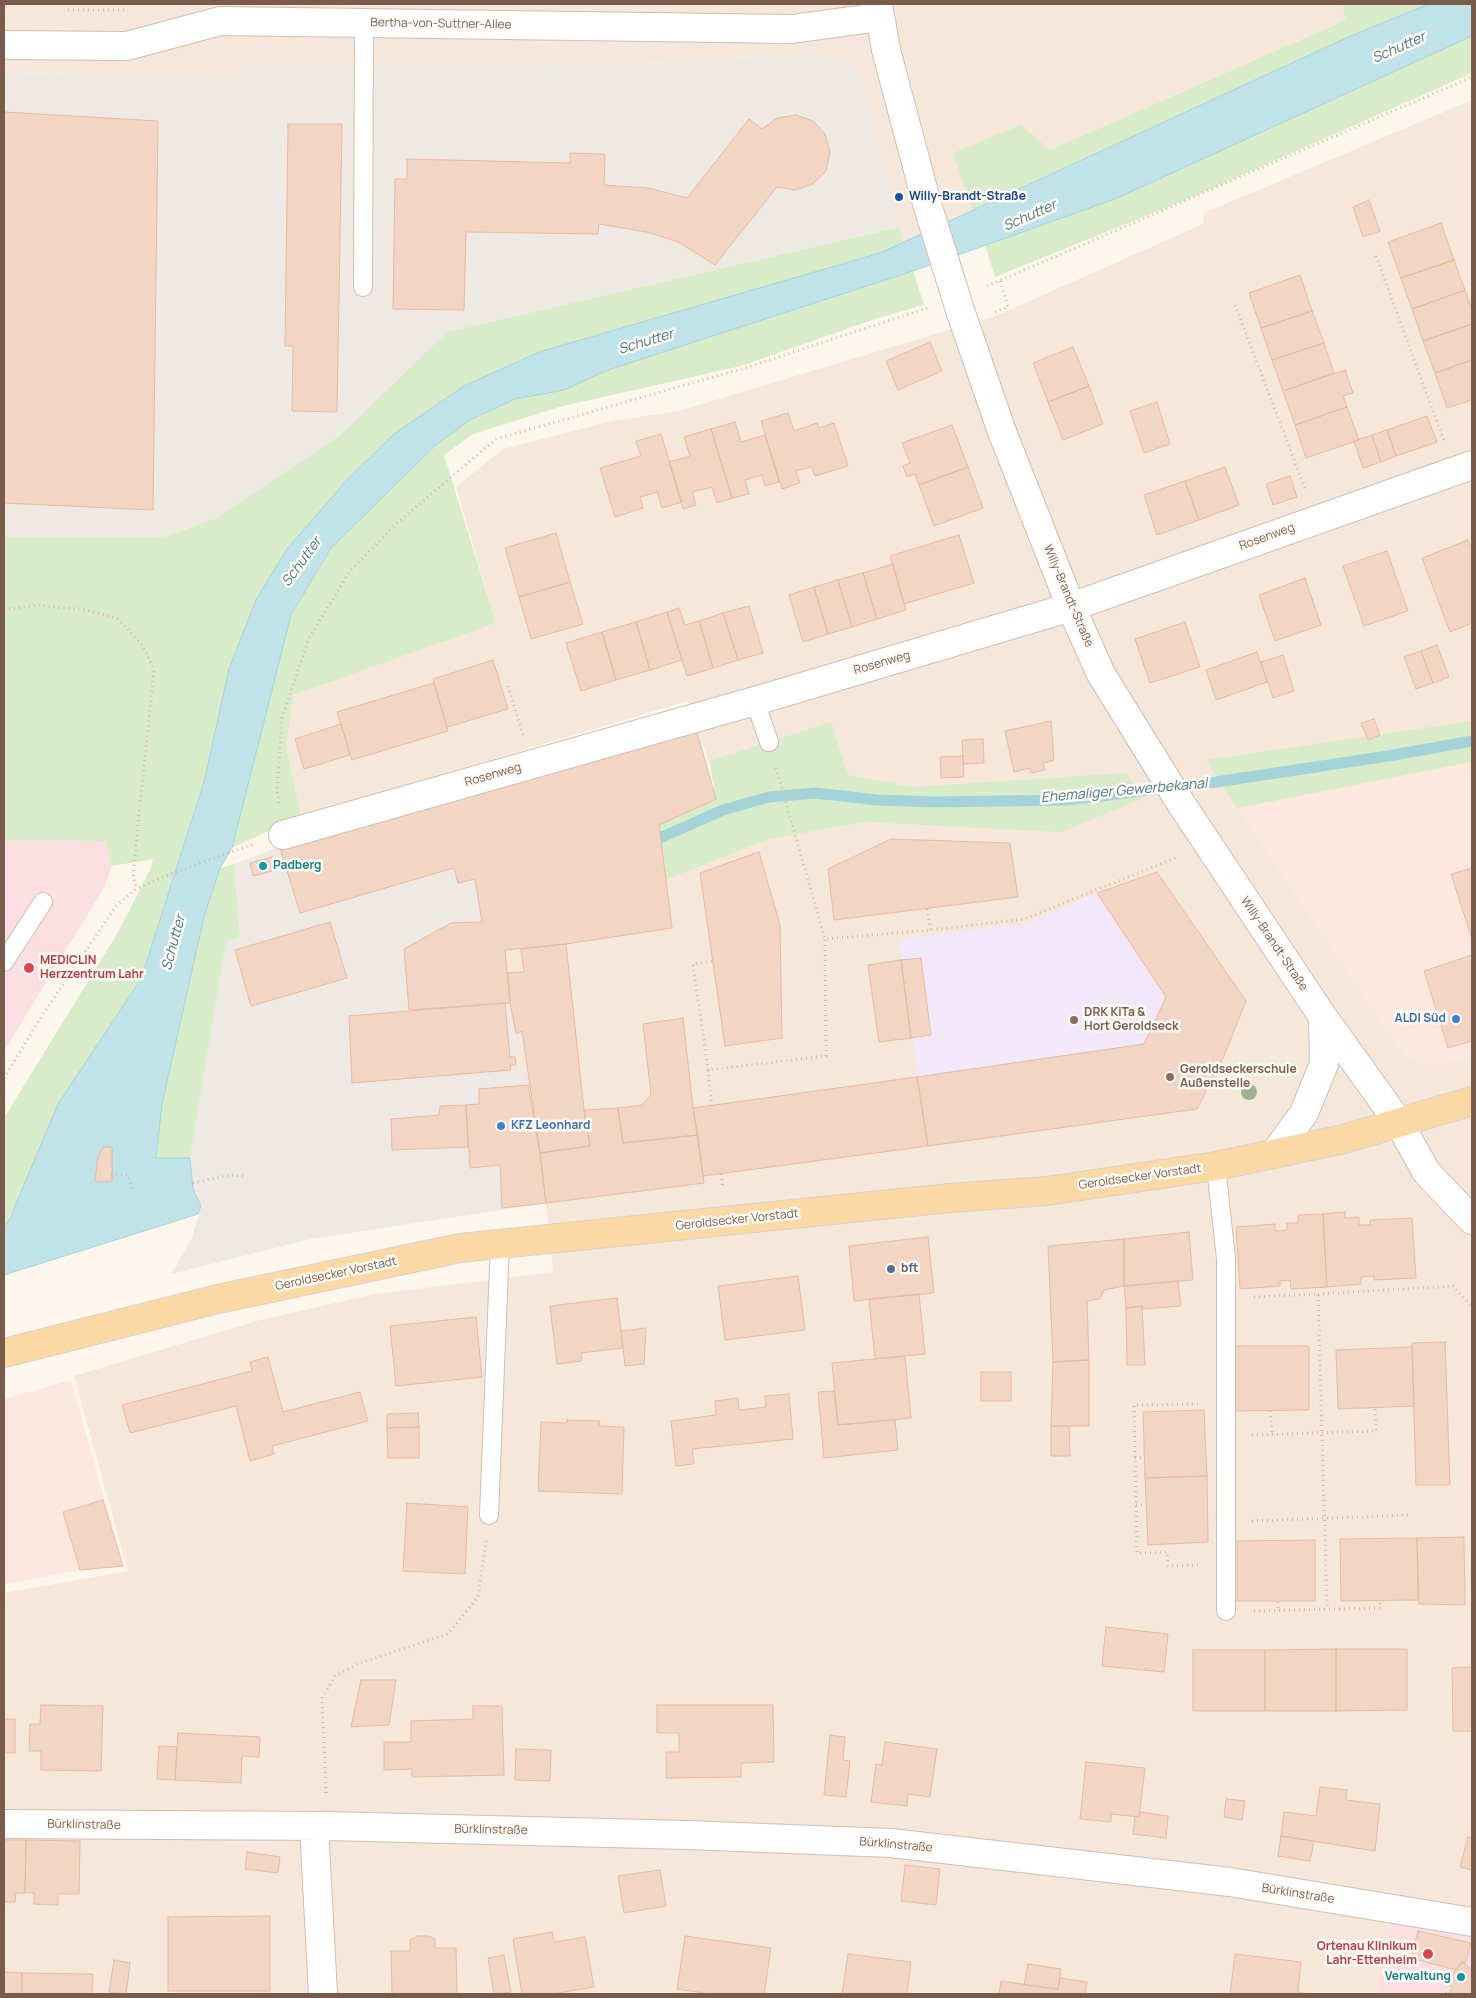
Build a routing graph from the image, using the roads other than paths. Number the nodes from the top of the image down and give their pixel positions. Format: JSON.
{"nodes":[{"id":1,"x":879,"y":11,"type":"edge"},
{"id":2,"x":364,"y":23,"type":"junction"},
{"id":3,"x":4,"y":45,"type":"edge"},
{"id":4,"x":363,"y":287,"type":"dead end"},
{"id":5,"x":1464,"y":468,"type":"edge"},
{"id":6,"x":1072,"y":607,"type":"junction"},
{"id":7,"x":756,"y":701,"type":"junction"},
{"id":8,"x":769,"y":742,"type":"dead end"},
{"id":9,"x":283,"y":835,"type":"road end"},
{"id":10,"x":43,"y":902,"type":"dead end"},
{"id":11,"x":4,"y":962,"type":"edge"},
{"id":12,"x":1323,"y":1017,"type":"junction"},
{"id":13,"x":1472,"y":1101,"type":"edge"},
{"id":14,"x":1399,"y":1123,"type":"junction"},
{"id":15,"x":1275,"y":1153,"type":"junction"},
{"id":16,"x":1216,"y":1166,"type":"junction"},
{"id":17,"x":1472,"y":1220,"type":"edge"},
{"id":18,"x":500,"y":1243,"type":"junction"},
{"id":19,"x":4,"y":1353,"type":"edge"},
{"id":20,"x":489,"y":1515,"type":"road end"},
{"id":21,"x":1226,"y":1611,"type":"road end"},
{"id":22,"x":4,"y":1824,"type":"edge"},
{"id":23,"x":321,"y":1827,"type":"junction"},
{"id":24,"x":1472,"y":1922,"type":"edge"},
{"id":25,"x":323,"y":1994,"type":"edge"}],
"edges":[{"from":1,"to":2,"type":"street","name":"Bertha-von-Suttner-Allee"},
{"from":1,"to":6,"type":"street","name":"Willy-Brandt-Straße","bridge":true},
{"from":2,"to":3,"type":"street","name":"Bertha-von-Suttner-Allee"},
{"from":2,"to":4,"type":"lane"},
{"from":5,"to":6,"type":"street","name":"Rosenweg"},
{"from":6,"to":7,"type":"street","name":"Rosenweg"},
{"from":6,"to":12,"type":"street","name":"Willy-Brandt-Straße"},
{"from":7,"to":8,"type":"lane"},
{"from":7,"to":9,"type":"street","name":"Rosenweg"},
{"from":10,"to":11,"type":"lane"},
{"from":12,"to":14,"type":"street","name":"Willy-Brandt-Straße"},
{"from":12,"to":15,"type":"street"},
{"from":13,"to":14,"type":"main road","name":"Geroldsecker Vorstadt"},
{"from":14,"to":15,"type":"main road","name":"Geroldsecker Vorstadt"},
{"from":14,"to":17,"type":"street","name":"Willy-Brandt-Straße"},
{"from":15,"to":16,"type":"main road","name":"Geroldsecker Vorstadt"},
{"from":16,"to":18,"type":"main road","name":"Geroldsecker Vorstadt"},
{"from":16,"to":21,"type":"lane"},
{"from":18,"to":19,"type":"main road","name":"Geroldsecker Vorstadt"},
{"from":18,"to":20,"type":"lane"},
{"from":22,"to":23,"type":"street","name":"Bürklinstraße"},
{"from":23,"to":24,"type":"street","name":"Bürklinstraße"},
{"from":23,"to":25,"type":"street"}]}
